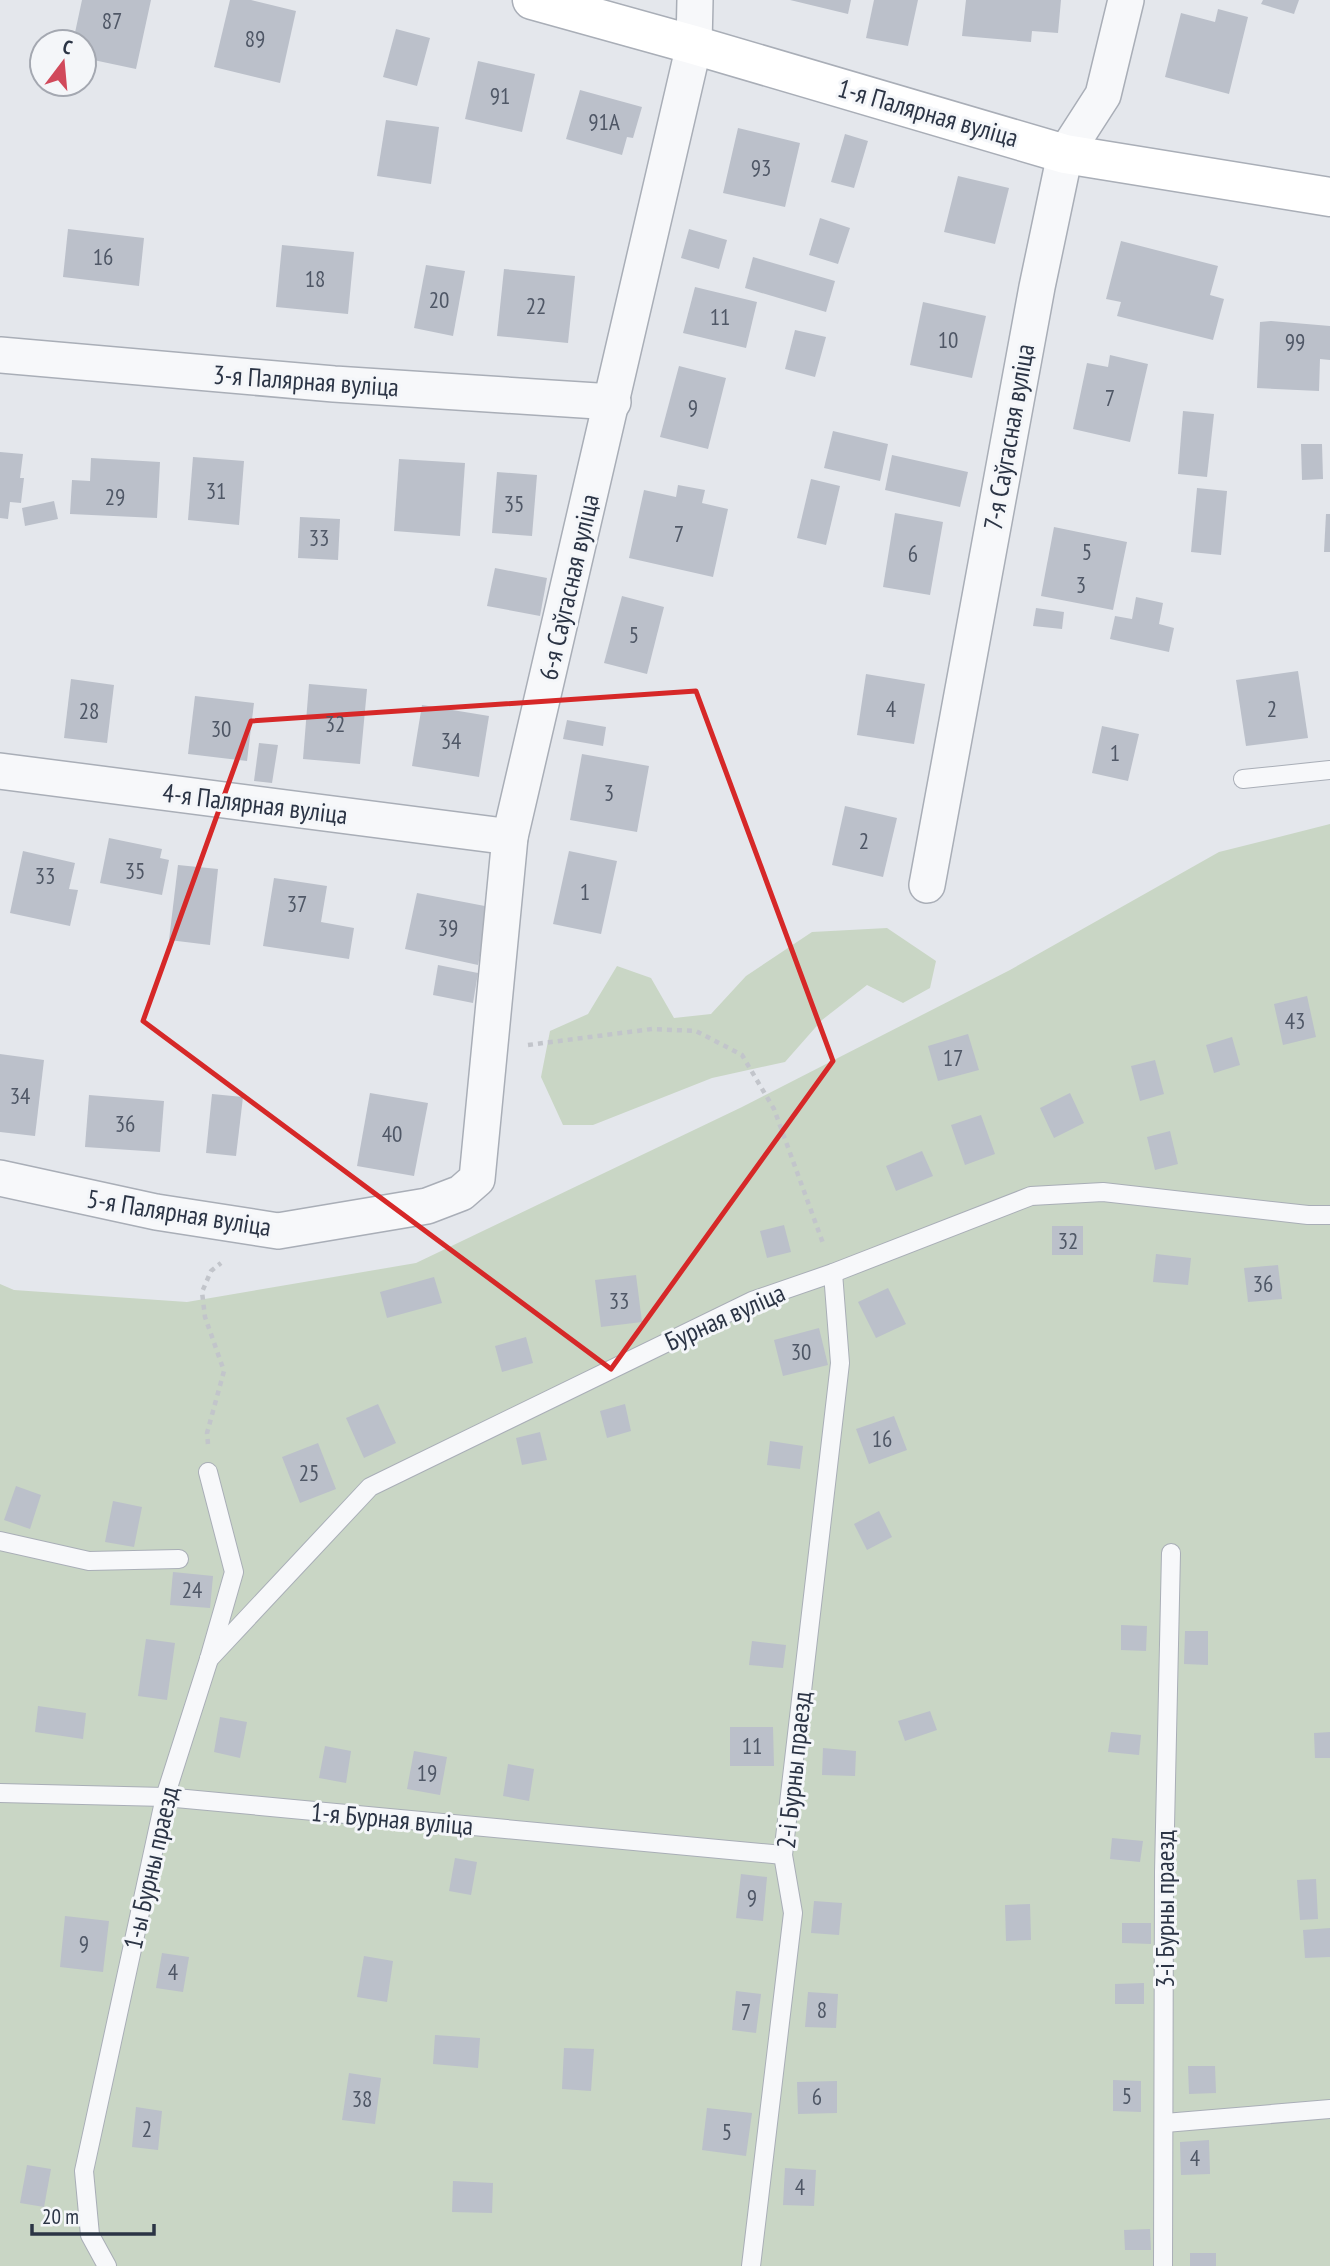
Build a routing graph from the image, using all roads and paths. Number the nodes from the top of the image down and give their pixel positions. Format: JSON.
{"nodes":[{"id":1,"x":532,"y":0,"type":"edge"},
{"id":2,"x":695,"y":0,"type":"edge"},
{"id":3,"x":1126,"y":0,"type":"edge"},
{"id":4,"x":694,"y":45,"type":"junction"},
{"id":5,"x":1065,"y":154,"type":"junction"},
{"id":6,"x":1330,"y":197,"type":"edge"},
{"id":7,"x":0,"y":355,"type":"edge"},
{"id":8,"x":613,"y":402,"type":"junction"},
{"id":9,"x":1330,"y":770,"type":"edge"},
{"id":10,"x":0,"y":771,"type":"edge"},
{"id":11,"x":1243,"y":779,"type":"dead end"},
{"id":12,"x":510,"y":836,"type":"junction"},
{"id":13,"x":927,"y":885,"type":"dead end"},
{"id":14,"x":522,"y":1046,"type":"dead end"},
{"id":15,"x":0,"y":1178,"type":"edge"},
{"id":16,"x":477,"y":1179,"type":"joint"},
{"id":17,"x":1330,"y":1215,"type":"edge"},
{"id":18,"x":261,"y":1228,"type":"junction"},
{"id":19,"x":833,"y":1273,"type":"junction"},
{"id":20,"x":208,"y":1472,"type":"joint"},
{"id":21,"x":0,"y":1541,"type":"edge"},
{"id":22,"x":1171,"y":1553,"type":"dead end"},
{"id":23,"x":179,"y":1559,"type":"dead end"},
{"id":24,"x":209,"y":1659,"type":"junction"},
{"id":25,"x":0,"y":1793,"type":"edge"},
{"id":26,"x":164,"y":1797,"type":"junction"},
{"id":27,"x":783,"y":1855,"type":"junction"},
{"id":28,"x":1330,"y":2109,"type":"edge"},
{"id":29,"x":1165,"y":2123,"type":"junction"},
{"id":30,"x":107,"y":2266,"type":"edge"},
{"id":31,"x":751,"y":2266,"type":"edge"},
{"id":32,"x":1163,"y":2266,"type":"edge"}],
"edges":[{"from":1,"to":4,"type":"street","name":"1-я Палярная вуліца"},
{"from":2,"to":4,"type":"street","name":"6-я Саўгасная вуліца"},
{"from":3,"to":5,"type":"street","name":"7-я Саўгасная вуліца"},
{"from":4,"to":5,"type":"street","name":"1-я Палярная вуліца"},
{"from":4,"to":8,"type":"street","name":"6-я Саўгасная вуліца"},
{"from":5,"to":6,"type":"street","name":"1-я Палярная вуліца"},
{"from":5,"to":13,"type":"street","name":"7-я Саўгасная вуліца"},
{"from":7,"to":8,"type":"street","name":"3-я Палярная вуліца"},
{"from":8,"to":12,"type":"street","name":"6-я Саўгасная вуліца"},
{"from":9,"to":11,"type":"lane"},
{"from":10,"to":12,"type":"street","name":"4-я Палярная вуліца"},
{"from":12,"to":16,"type":"street","name":"6-я Саўгасная вуліца"},
{"from":14,"to":19,"type":"path"},
{"from":15,"to":18,"type":"street","name":"5-я Палярная вуліца"},
{"from":16,"to":18,"type":"street","name":"5-я Палярная вуліца"},
{"from":17,"to":19,"type":"lane","name":"Бурная вуліца"},
{"from":18,"to":20,"type":"path"},
{"from":19,"to":24,"type":"lane","name":"Бурная вуліца"},
{"from":19,"to":27,"type":"lane","name":"2-і Бурны праезд"},
{"from":20,"to":24,"type":"lane","name":"1-ы Бурны праезд"},
{"from":21,"to":23,"type":"lane"},
{"from":22,"to":29,"type":"lane","name":"3-і Бурны праезд"},
{"from":24,"to":26,"type":"lane","name":"1-ы Бурны праезд"},
{"from":25,"to":26,"type":"lane","name":"1-я Бурная вуліца"},
{"from":26,"to":27,"type":"lane","name":"1-я Бурная вуліца"},
{"from":26,"to":30,"type":"lane","name":"1-ы Бурны праезд"},
{"from":27,"to":31,"type":"lane","name":"2-і Бурны праезд"},
{"from":28,"to":29,"type":"lane"},
{"from":29,"to":32,"type":"lane","name":"3-і Бурны праезд"}]}
